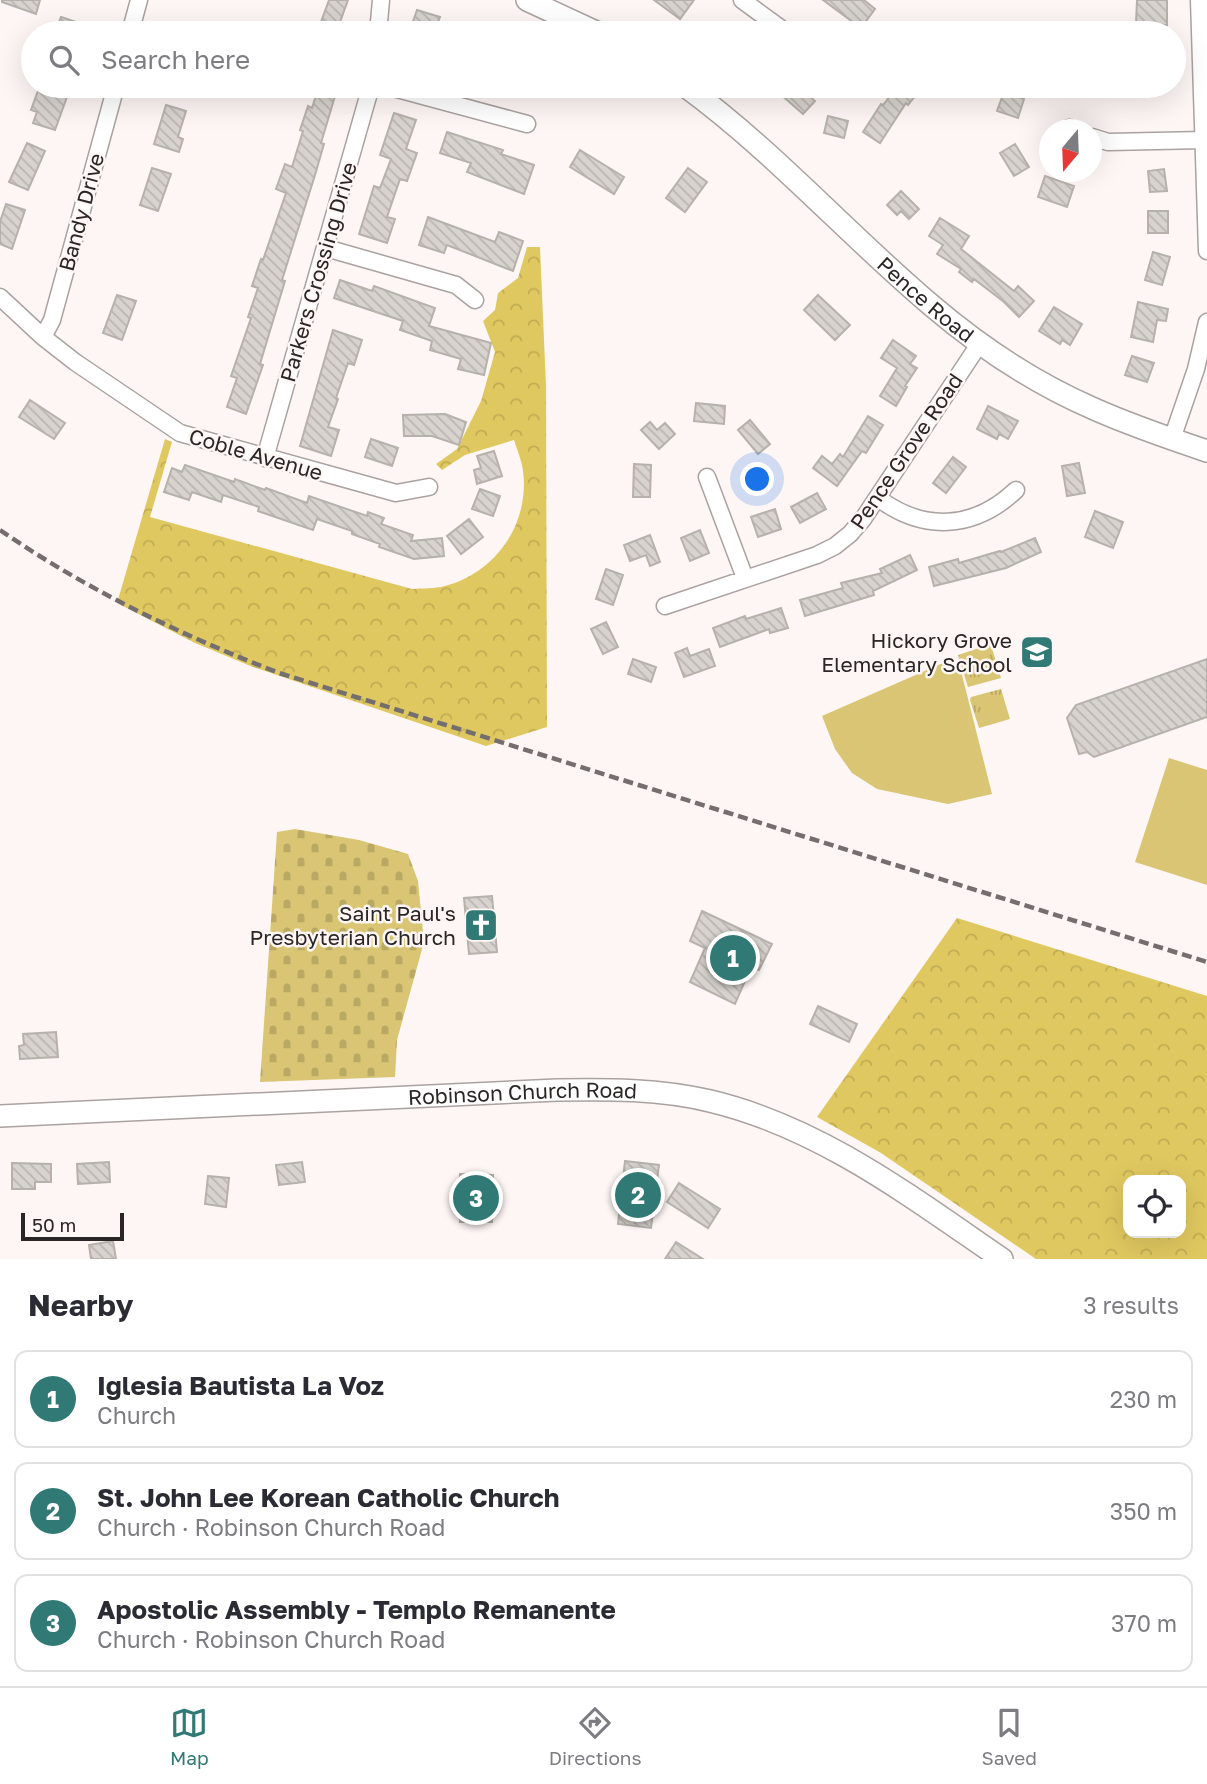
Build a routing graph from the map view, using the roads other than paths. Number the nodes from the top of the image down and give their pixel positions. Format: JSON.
{"nodes":[{"id":1,"x":139,"y":0,"type":"edge"},
{"id":2,"x":381,"y":0,"type":"edge"},
{"id":3,"x":527,"y":0,"type":"edge"},
{"id":4,"x":742,"y":0,"type":"edge"},
{"id":5,"x":1199,"y":0,"type":"edge"},
{"id":6,"x":133,"y":21,"type":"edge"},
{"id":7,"x":379,"y":21,"type":"edge"},
{"id":8,"x":572,"y":21,"type":"edge"},
{"id":9,"x":771,"y":21,"type":"edge"},
{"id":10,"x":113,"y":98,"type":"edge"},
{"id":11,"x":368,"y":98,"type":"edge"},
{"id":12,"x":431,"y":98,"type":"edge"},
{"id":13,"x":701,"y":98,"type":"edge"},
{"id":14,"x":527,"y":124,"type":"dead end"},
{"id":15,"x":1102,"y":140,"type":"edge"},
{"id":16,"x":1204,"y":140,"type":"junction"},
{"id":17,"x":326,"y":248,"type":"junction"},
{"id":18,"x":1207,"y":251,"type":"edge"},
{"id":19,"x":0,"y":297,"type":"edge"},
{"id":20,"x":475,"y":300,"type":"dead end"},
{"id":21,"x":1207,"y":322,"type":"edge"},
{"id":22,"x":43,"y":337,"type":"junction"},
{"id":23,"x":980,"y":343,"type":"junction"},
{"id":24,"x":1172,"y":439,"type":"junction"},
{"id":25,"x":1207,"y":452,"type":"edge"},
{"id":26,"x":265,"y":458,"type":"junction"},
{"id":27,"x":707,"y":477,"type":"dead end"},
{"id":28,"x":429,"y":487,"type":"dead end"},
{"id":29,"x":1016,"y":490,"type":"dead end"},
{"id":30,"x":878,"y":498,"type":"junction"},
{"id":31,"x":745,"y":578,"type":"junction"},
{"id":32,"x":665,"y":606,"type":"dead end"},
{"id":33,"x":0,"y":1116,"type":"edge"},
{"id":34,"x":1002,"y":1259,"type":"edge"}],
"edges":[{"from":1,"to":6,"type":"street"},
{"from":2,"to":7,"type":"street"},
{"from":3,"to":8,"type":"street"},
{"from":4,"to":9,"type":"street"},
{"from":5,"to":16,"type":"street"},
{"from":10,"to":22,"type":"street","name":"Bandy Drive"},
{"from":11,"to":17,"type":"street","name":"Parkers Crossing Drive"},
{"from":12,"to":14,"type":"street"},
{"from":13,"to":23,"type":"street","name":"Pence Road"},
{"from":15,"to":16,"type":"street"},
{"from":16,"to":18,"type":"street"},
{"from":17,"to":20,"type":"street"},
{"from":17,"to":26,"type":"street","name":"Parkers Crossing Drive"},
{"from":19,"to":22,"type":"street","name":"Coble Avenue"},
{"from":21,"to":24,"type":"street"},
{"from":22,"to":26,"type":"street","name":"Coble Avenue"},
{"from":23,"to":24,"type":"street","name":"Pence Road"},
{"from":23,"to":30,"type":"street","name":"Pence Grove Road"},
{"from":24,"to":25,"type":"street","name":"Pence Road"},
{"from":26,"to":28,"type":"street","name":"Coble Avenue"},
{"from":27,"to":31,"type":"street"},
{"from":29,"to":30,"type":"street"},
{"from":30,"to":31,"type":"street","name":"Pence Grove Road"},
{"from":31,"to":32,"type":"street","name":"Pence Grove Road"},
{"from":33,"to":34,"type":"street","name":"Robinson Church Road"}]}
